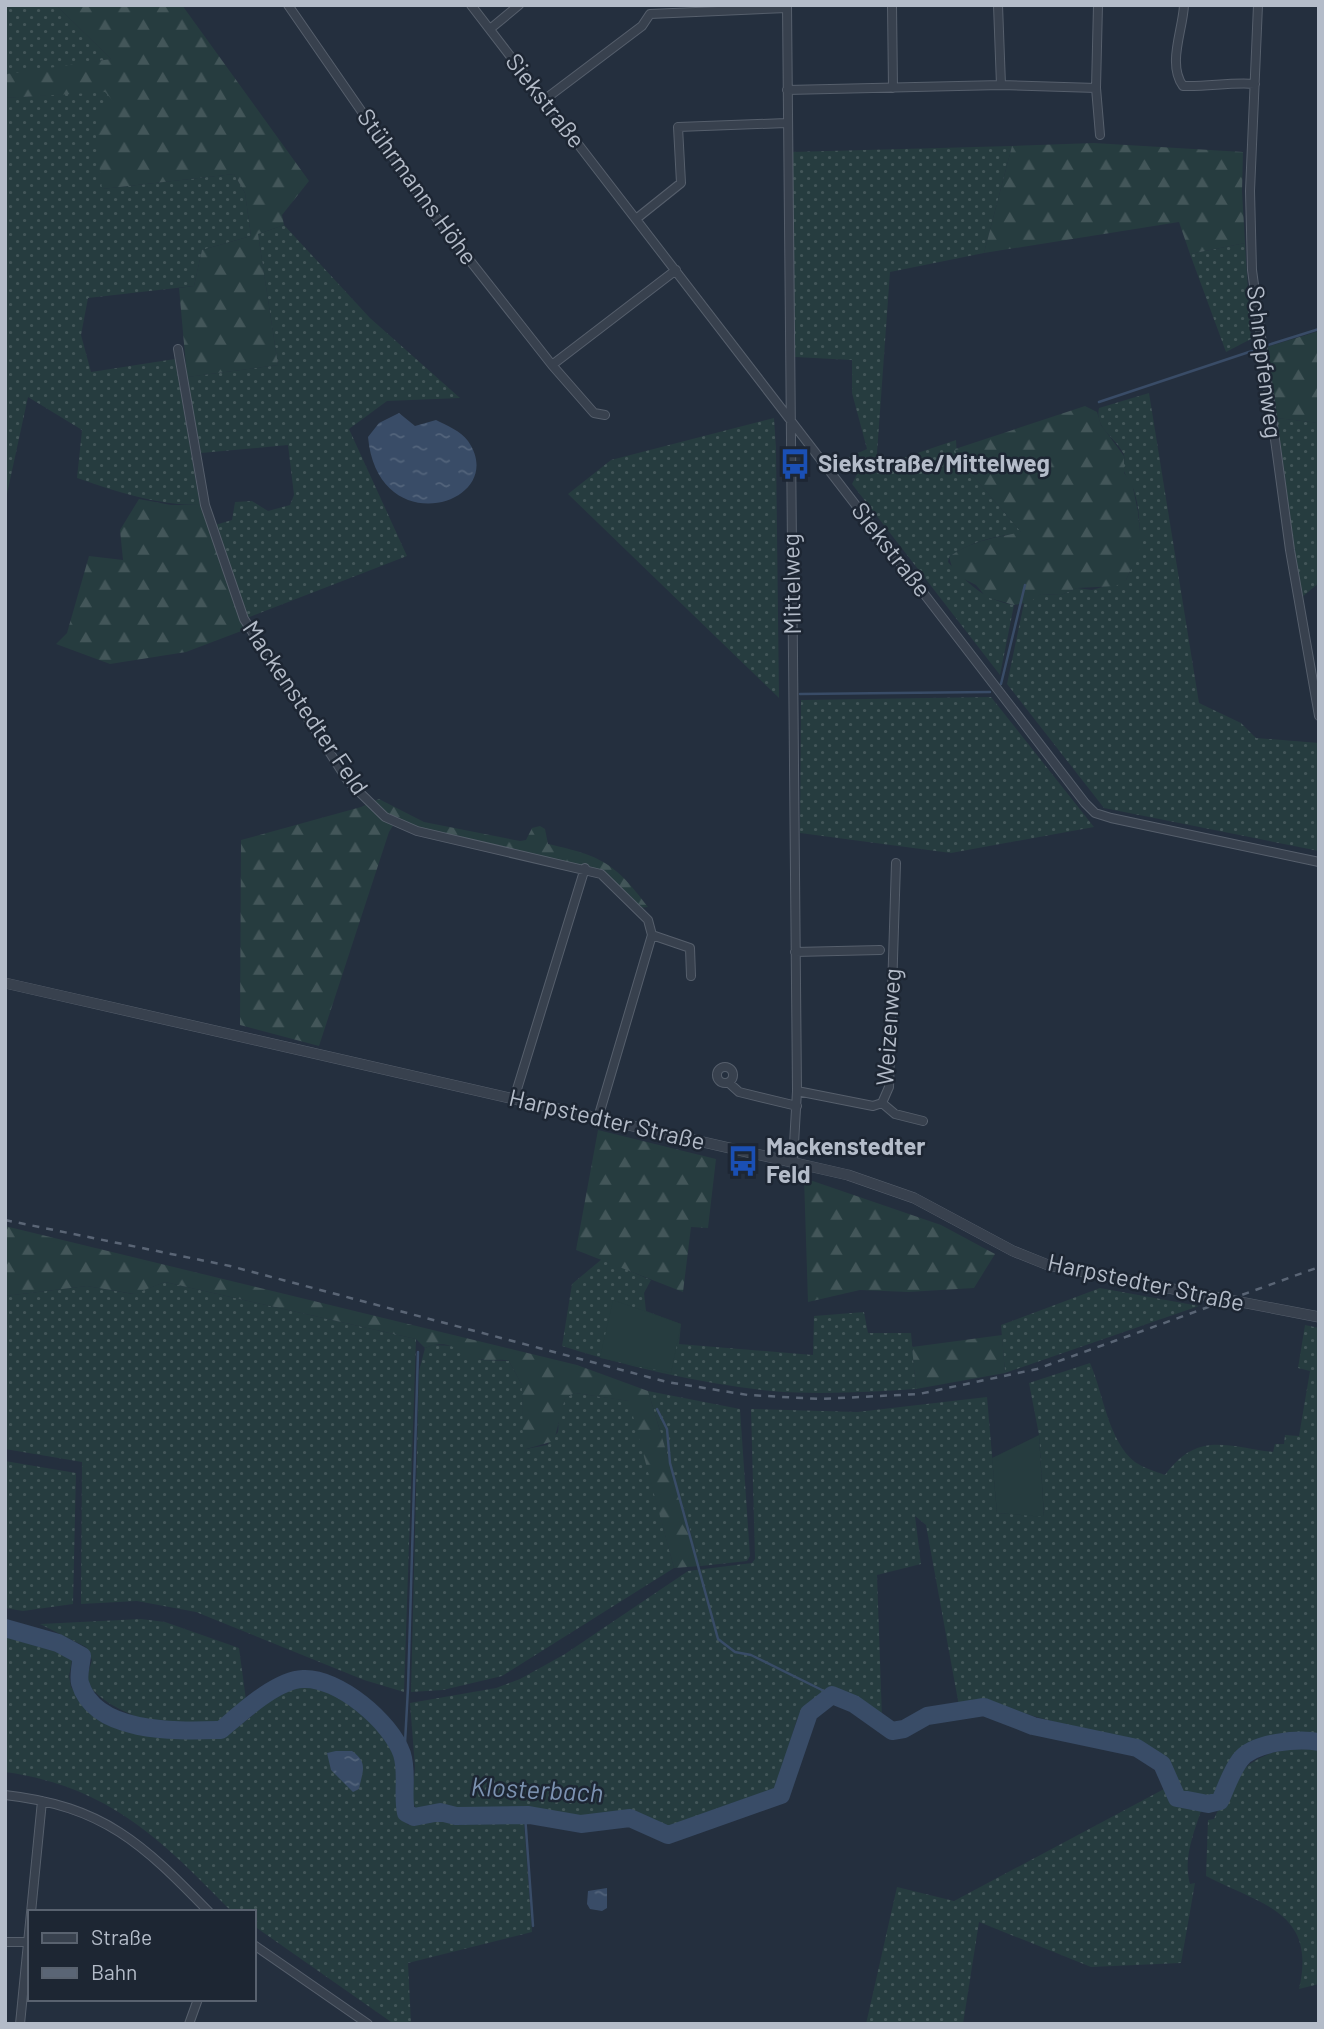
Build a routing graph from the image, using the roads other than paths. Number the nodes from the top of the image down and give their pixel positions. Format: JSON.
{"nodes":[{"id":1,"x":288,"y":5,"type":"edge"},
{"id":2,"x":471,"y":5,"type":"edge"},
{"id":3,"x":519,"y":5,"type":"edge"},
{"id":4,"x":892,"y":5,"type":"edge"},
{"id":5,"x":998,"y":5,"type":"edge"},
{"id":6,"x":1098,"y":5,"type":"edge"},
{"id":7,"x":1184,"y":5,"type":"edge"},
{"id":8,"x":1258,"y":5,"type":"edge"},
{"id":9,"x":787,"y":7,"type":"edge"},
{"id":10,"x":490,"y":29,"type":"junction"},
{"id":11,"x":1255,"y":84,"type":"junction"},
{"id":12,"x":1001,"y":85,"type":"junction"},
{"id":13,"x":893,"y":88,"type":"junction"},
{"id":14,"x":1096,"y":88,"type":"junction"},
{"id":15,"x":787,"y":90,"type":"junction"},
{"id":16,"x":544,"y":100,"type":"junction"},
{"id":17,"x":786,"y":123,"type":"junction"},
{"id":18,"x":1100,"y":135,"type":"dead end"},
{"id":19,"x":636,"y":219,"type":"junction"},
{"id":20,"x":676,"y":270,"type":"junction"},
{"id":21,"x":178,"y":349,"type":"dead end"},
{"id":22,"x":552,"y":365,"type":"junction"},
{"id":23,"x":605,"y":415,"type":"dead end"},
{"id":24,"x":789,"y":419,"type":"junction"},
{"id":25,"x":1319,"y":716,"type":"edge"},
{"id":26,"x":1319,"y":862,"type":"edge"},
{"id":27,"x":896,"y":863,"type":"dead end"},
{"id":28,"x":585,"y":868,"type":"junction"},
{"id":29,"x":652,"y":935,"type":"junction"},
{"id":30,"x":880,"y":950,"type":"dead end"},
{"id":31,"x":795,"y":952,"type":"junction"},
{"id":32,"x":691,"y":976,"type":"dead end"},
{"id":33,"x":5,"y":983,"type":"edge"},
{"id":34,"x":729,"y":1083,"type":"dead end"},
{"id":35,"x":797,"y":1091,"type":"junction"},
{"id":36,"x":514,"y":1099,"type":"junction"},
{"id":37,"x":882,"y":1103,"type":"junction"},
{"id":38,"x":797,"y":1106,"type":"junction"},
{"id":39,"x":598,"y":1118,"type":"junction"},
{"id":40,"x":923,"y":1121,"type":"dead end"},
{"id":41,"x":793,"y":1162,"type":"junction"},
{"id":42,"x":1319,"y":1317,"type":"edge"},
{"id":43,"x":5,"y":1795,"type":"edge"},
{"id":44,"x":42,"y":1801,"type":"junction"},
{"id":45,"x":30,"y":1910,"type":"edge"},
{"id":46,"x":207,"y":1910,"type":"edge"},
{"id":47,"x":28,"y":1924,"type":"edge"},
{"id":48,"x":5,"y":1942,"type":"edge"},
{"id":49,"x":26,"y":1942,"type":"junction"},
{"id":50,"x":256,"y":1946,"type":"edge"},
{"id":51,"x":197,"y":2001,"type":"edge"},
{"id":52,"x":20,"y":2024,"type":"edge"},
{"id":53,"x":190,"y":2024,"type":"edge"},
{"id":54,"x":368,"y":2024,"type":"edge"}],
"edges":[{"from":1,"to":22,"type":"street","name":"Stührmanns Höhe"},
{"from":2,"to":10,"type":"street","name":"Siekstraße"},
{"from":3,"to":10,"type":"street"},
{"from":4,"to":13,"type":"street"},
{"from":5,"to":12,"type":"street"},
{"from":6,"to":14,"type":"street"},
{"from":7,"to":11,"type":"street"},
{"from":8,"to":11,"type":"street","name":"Schnepfenweg"},
{"from":9,"to":15,"type":"street","name":"Mittelweg"},
{"from":9,"to":16,"type":"street"},
{"from":10,"to":16,"type":"street","name":"Siekstraße"},
{"from":11,"to":25,"type":"street","name":"Schnepfenweg"},
{"from":12,"to":13,"type":"street"},
{"from":12,"to":14,"type":"street"},
{"from":13,"to":15,"type":"street"},
{"from":14,"to":18,"type":"street"},
{"from":15,"to":17,"type":"street","name":"Mittelweg"},
{"from":16,"to":19,"type":"street","name":"Siekstraße"},
{"from":17,"to":19,"type":"street"},
{"from":17,"to":24,"type":"street","name":"Mittelweg"},
{"from":19,"to":20,"type":"street","name":"Siekstraße"},
{"from":20,"to":22,"type":"street"},
{"from":20,"to":24,"type":"street","name":"Siekstraße"},
{"from":21,"to":28,"type":"street","name":"Mackenstedter Feld"},
{"from":22,"to":23,"type":"street","name":"Stührmanns Höhe"},
{"from":24,"to":26,"type":"street","name":"Siekstraße"},
{"from":24,"to":31,"type":"street","name":"Mittelweg"},
{"from":27,"to":37,"type":"street","name":"Weizenweg"},
{"from":28,"to":29,"type":"street","name":"Mackenstedter Feld"},
{"from":28,"to":36,"type":"street"},
{"from":29,"to":32,"type":"street"},
{"from":29,"to":39,"type":"street"},
{"from":30,"to":31,"type":"street"},
{"from":31,"to":35,"type":"street","name":"Mittelweg"},
{"from":33,"to":36,"type":"street","name":"Harpstedter Straße"},
{"from":34,"to":38,"type":"street"},
{"from":35,"to":37,"type":"street","name":"Weizenweg"},
{"from":35,"to":38,"type":"street","name":"Mittelweg"},
{"from":36,"to":39,"type":"street","name":"Harpstedter Straße"},
{"from":37,"to":40,"type":"street"},
{"from":38,"to":41,"type":"street","name":"Mittelweg"},
{"from":39,"to":41,"type":"street","name":"Harpstedter Straße"},
{"from":41,"to":42,"type":"street","name":"Harpstedter Straße"},
{"from":43,"to":44,"type":"street"},
{"from":44,"to":45,"type":"street"},
{"from":44,"to":46,"type":"street"},
{"from":47,"to":49,"type":"street"},
{"from":48,"to":49,"type":"street"},
{"from":49,"to":52,"type":"street"},
{"from":50,"to":54,"type":"street"},
{"from":51,"to":53,"type":"street"}]}
